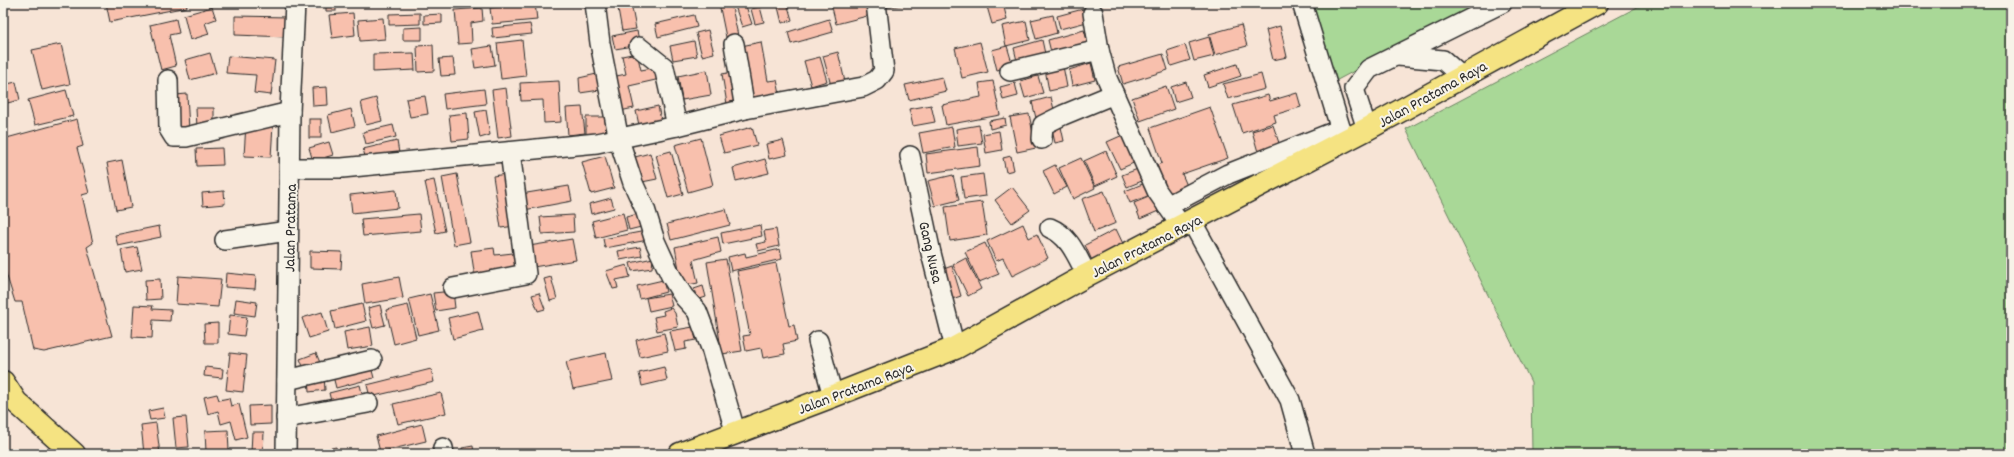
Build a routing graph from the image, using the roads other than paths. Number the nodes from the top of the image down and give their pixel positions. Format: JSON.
{"nodes":[{"id":1,"x":294,"y":3,"type":"edge"},
{"id":2,"x":595,"y":3,"type":"edge"},
{"id":3,"x":876,"y":3,"type":"edge"},
{"id":4,"x":1302,"y":3,"type":"edge"},
{"id":5,"x":1502,"y":3,"type":"edge"},
{"id":6,"x":1597,"y":3,"type":"edge"},
{"id":7,"x":1093,"y":13,"type":"dead end"},
{"id":8,"x":734,"y":44,"type":"dead end"},
{"id":9,"x":640,"y":47,"type":"dead end"},
{"id":10,"x":1099,"y":50,"type":"junction"},
{"id":11,"x":1396,"y":56,"type":"junction"},
{"id":12,"x":1010,"y":71,"type":"dead end"},
{"id":13,"x":1462,"y":77,"type":"junction"},
{"id":14,"x":168,"y":80,"type":"dead end"},
{"id":15,"x":1114,"y":94,"type":"junction"},
{"id":16,"x":746,"y":109,"type":"junction"},
{"id":17,"x":290,"y":112,"type":"junction"},
{"id":18,"x":677,"y":126,"type":"junction"},
{"id":19,"x":1367,"y":129,"type":"junction"},
{"id":20,"x":1343,"y":135,"type":"junction"},
{"id":21,"x":1042,"y":139,"type":"dead end"},
{"id":22,"x":619,"y":140,"type":"junction"},
{"id":23,"x":510,"y":152,"type":"junction"},
{"id":24,"x":910,"y":156,"type":"dead end"},
{"id":25,"x":290,"y":168,"type":"junction"},
{"id":26,"x":1167,"y":206,"type":"junction"},
{"id":27,"x":1187,"y":224,"type":"junction"},
{"id":28,"x":1050,"y":228,"type":"dead end"},
{"id":29,"x":288,"y":231,"type":"junction"},
{"id":30,"x":225,"y":240,"type":"dead end"},
{"id":31,"x":1087,"y":275,"type":"junction"},
{"id":32,"x":453,"y":288,"type":"dead end"},
{"id":33,"x":818,"y":341,"type":"dead end"},
{"id":34,"x":955,"y":348,"type":"junction"},
{"id":35,"x":372,"y":360,"type":"dead end"},
{"id":36,"x":287,"y":380,"type":"junction"},
{"id":37,"x":3,"y":382,"type":"edge"},
{"id":38,"x":833,"y":396,"type":"junction"},
{"id":39,"x":368,"y":403,"type":"dead end"},
{"id":40,"x":286,"y":418,"type":"junction"},
{"id":41,"x":736,"y":434,"type":"junction"},
{"id":42,"x":74,"y":454,"type":"edge"},
{"id":43,"x":286,"y":454,"type":"edge"},
{"id":44,"x":680,"y":454,"type":"edge"},
{"id":45,"x":1305,"y":454,"type":"edge"}],
"edges":[{"from":1,"to":17,"type":"street","name":"Jalan Pratama"},
{"from":2,"to":22,"type":"street"},
{"from":3,"to":16,"type":"street"},
{"from":4,"to":20,"type":"street"},
{"from":5,"to":11,"type":"street"},
{"from":6,"to":13,"type":"main road","name":"Jalan Pratama Raya"},
{"from":7,"to":10,"type":"street"},
{"from":8,"to":16,"type":"street"},
{"from":9,"to":18,"type":"street"},
{"from":10,"to":12,"type":"street"},
{"from":10,"to":15,"type":"street"},
{"from":11,"to":13,"type":"street"},
{"from":11,"to":19,"type":"street"},
{"from":13,"to":19,"type":"main road","name":"Jalan Pratama Raya"},
{"from":14,"to":17,"type":"street"},
{"from":15,"to":21,"type":"street"},
{"from":15,"to":26,"type":"street"},
{"from":16,"to":18,"type":"street"},
{"from":17,"to":25,"type":"street","name":"Jalan Pratama"},
{"from":18,"to":22,"type":"street"},
{"from":19,"to":20,"type":"main road","name":"Jalan Pratama Raya"},
{"from":20,"to":26,"type":"street"},
{"from":20,"to":27,"type":"main road","name":"Jalan Pratama Raya"},
{"from":22,"to":23,"type":"street"},
{"from":22,"to":41,"type":"street"},
{"from":23,"to":25,"type":"street"},
{"from":23,"to":32,"type":"street"},
{"from":24,"to":34,"type":"street","name":"Gang Nusa"},
{"from":25,"to":29,"type":"street","name":"Jalan Pratama"},
{"from":26,"to":27,"type":"street"},
{"from":27,"to":31,"type":"main road","name":"Jalan Pratama Raya"},
{"from":27,"to":45,"type":"street"},
{"from":28,"to":31,"type":"street"},
{"from":29,"to":30,"type":"street"},
{"from":29,"to":36,"type":"street","name":"Jalan Pratama"},
{"from":31,"to":34,"type":"main road","name":"Jalan Pratama Raya"},
{"from":33,"to":38,"type":"street"},
{"from":34,"to":38,"type":"main road","name":"Jalan Pratama Raya"},
{"from":35,"to":36,"type":"street"},
{"from":36,"to":40,"type":"street","name":"Jalan Pratama"},
{"from":37,"to":42,"type":"main road"},
{"from":38,"to":41,"type":"main road","name":"Jalan Pratama Raya"},
{"from":39,"to":40,"type":"street"},
{"from":40,"to":43,"type":"street","name":"Jalan Pratama"},
{"from":41,"to":44,"type":"main road","name":"Jalan Pratama Raya"}]}
